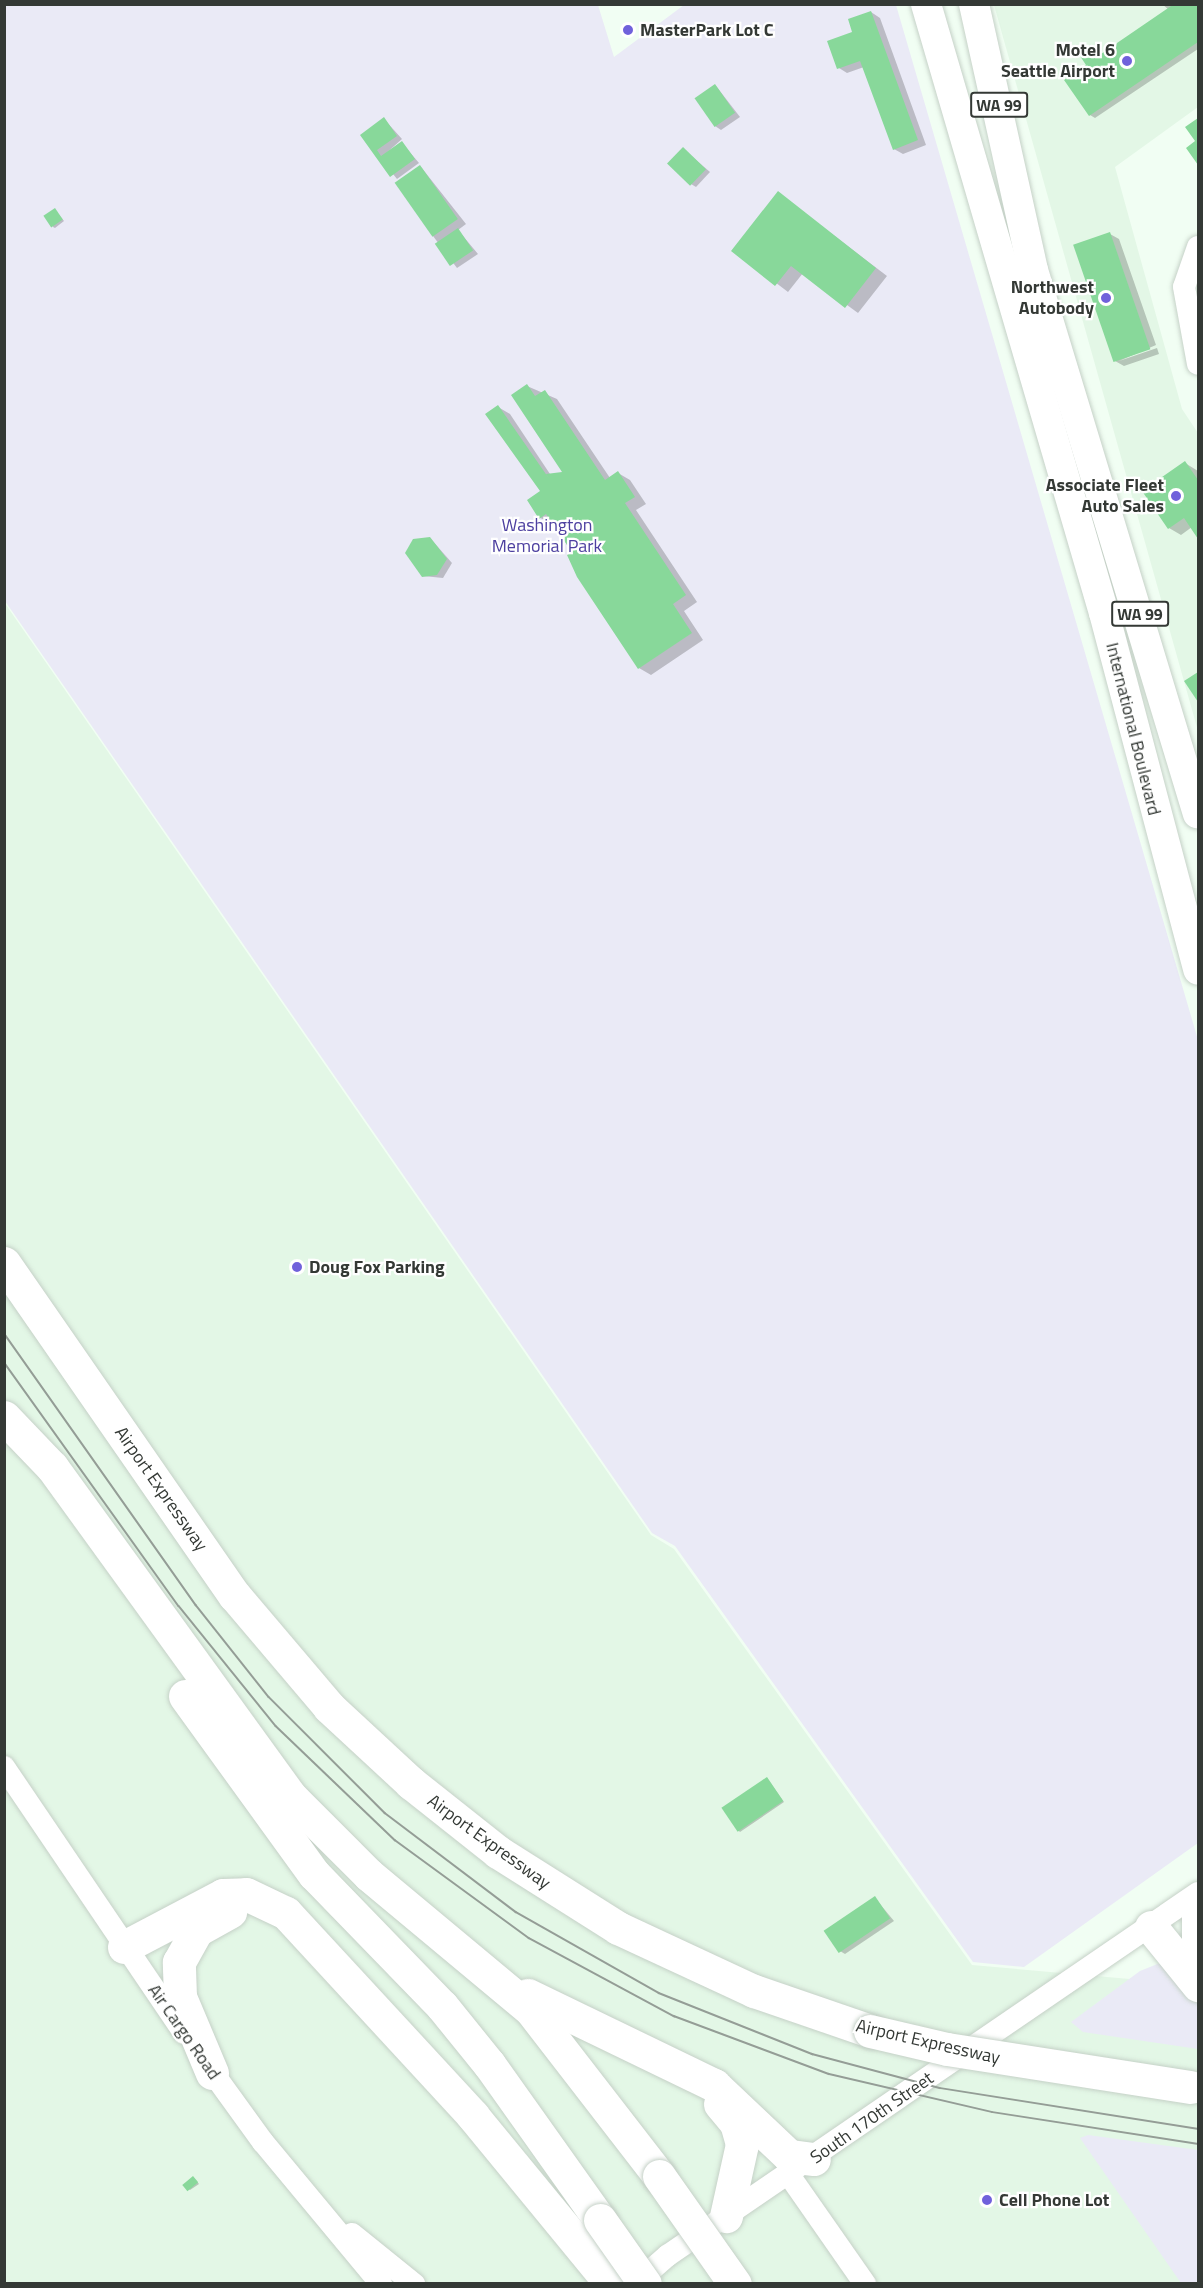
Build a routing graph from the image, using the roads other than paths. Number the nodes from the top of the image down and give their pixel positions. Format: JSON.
{"nodes":[{"id":1,"x":926,"y":4,"type":"edge"},
{"id":2,"x":974,"y":4,"type":"edge"},
{"id":3,"x":1198,"y":247,"type":"edge"},
{"id":4,"x":1198,"y":364,"type":"edge"},
{"id":5,"x":1141,"y":759,"type":"junction"},
{"id":6,"x":1198,"y":814,"type":"edge"},
{"id":7,"x":1198,"y":831,"type":"edge"},
{"id":8,"x":1198,"y":970,"type":"edge"},
{"id":9,"x":4,"y":1263,"type":"edge"},
{"id":10,"x":4,"y":1418,"type":"edge"},
{"id":11,"x":4,"y":1429,"type":"edge"},
{"id":12,"x":4,"y":1767,"type":"edge"},
{"id":13,"x":1198,"y":1893,"type":"edge"},
{"id":14,"x":1198,"y":1903,"type":"edge"},
{"id":15,"x":1151,"y":1927,"type":"junction"},
{"id":16,"x":438,"y":1933,"type":"junction"},
{"id":17,"x":124,"y":1947,"type":"junction"},
{"id":18,"x":1198,"y":1948,"type":"edge"},
{"id":19,"x":351,"y":1982,"type":"junction"},
{"id":20,"x":1198,"y":1985,"type":"edge"},
{"id":21,"x":542,"y":2003,"type":"junction"},
{"id":22,"x":212,"y":2073,"type":"junction"},
{"id":23,"x":1196,"y":2088,"type":"edge"},
{"id":24,"x":801,"y":2167,"type":"junction"},
{"id":25,"x":726,"y":2216,"type":"junction"},
{"id":26,"x":330,"y":2218,"type":"junction"},
{"id":27,"x":649,"y":2275,"type":"edge"},
{"id":28,"x":381,"y":2283,"type":"edge"},
{"id":29,"x":414,"y":2283,"type":"edge"},
{"id":30,"x":611,"y":2283,"type":"edge"},
{"id":31,"x":618,"y":2283,"type":"edge"},
{"id":32,"x":635,"y":2283,"type":"edge"},
{"id":33,"x":735,"y":2283,"type":"edge"},
{"id":34,"x":865,"y":2283,"type":"edge"}],
"edges":[{"from":1,"to":5,"type":"main road","name":"International Boulevard","number":"WA 99"},
{"from":2,"to":6,"type":"main road","name":"International Boulevard","number":"WA 99"},
{"from":3,"to":4,"type":"street"},
{"from":5,"to":7,"type":"main road"},
{"from":5,"to":8,"type":"main road","name":"International Boulevard","number":"WA 99"},
{"from":9,"to":23,"type":"highway","name":"Airport Expressway","bridge":true},
{"from":10,"to":16,"type":"highway"},
{"from":11,"to":27,"type":"highway","bridge":true},
{"from":12,"to":17,"type":"street","name":"Air Cargo Road"},
{"from":13,"to":15,"type":"street","name":"South 170th Street"},
{"from":14,"to":18,"type":"highway"},
{"from":15,"to":20,"type":"highway"},
{"from":15,"to":24,"type":"street","name":"South 170th Street"},
{"from":16,"to":21,"type":"highway"},
{"from":16,"to":33,"type":"highway","bridge":true},
{"from":17,"to":19,"type":"highway"},
{"from":17,"to":22,"type":"street","name":"Air Cargo Road"},
{"from":19,"to":22,"type":"highway"},
{"from":19,"to":30,"type":"highway"},
{"from":21,"to":24,"type":"highway"},
{"from":21,"to":25,"type":"highway"},
{"from":22,"to":26,"type":"street","name":"Air Cargo Road"},
{"from":24,"to":25,"type":"street","name":"South 170th Street"},
{"from":24,"to":34,"type":"street"},
{"from":25,"to":27,"type":"street","name":"South 170th Street"},
{"from":26,"to":28,"type":"street","name":"Air Cargo Road"},
{"from":26,"to":29,"type":"street"},
{"from":27,"to":31,"type":"street"},
{"from":27,"to":32,"type":"street","name":"South 170th Street"}]}
